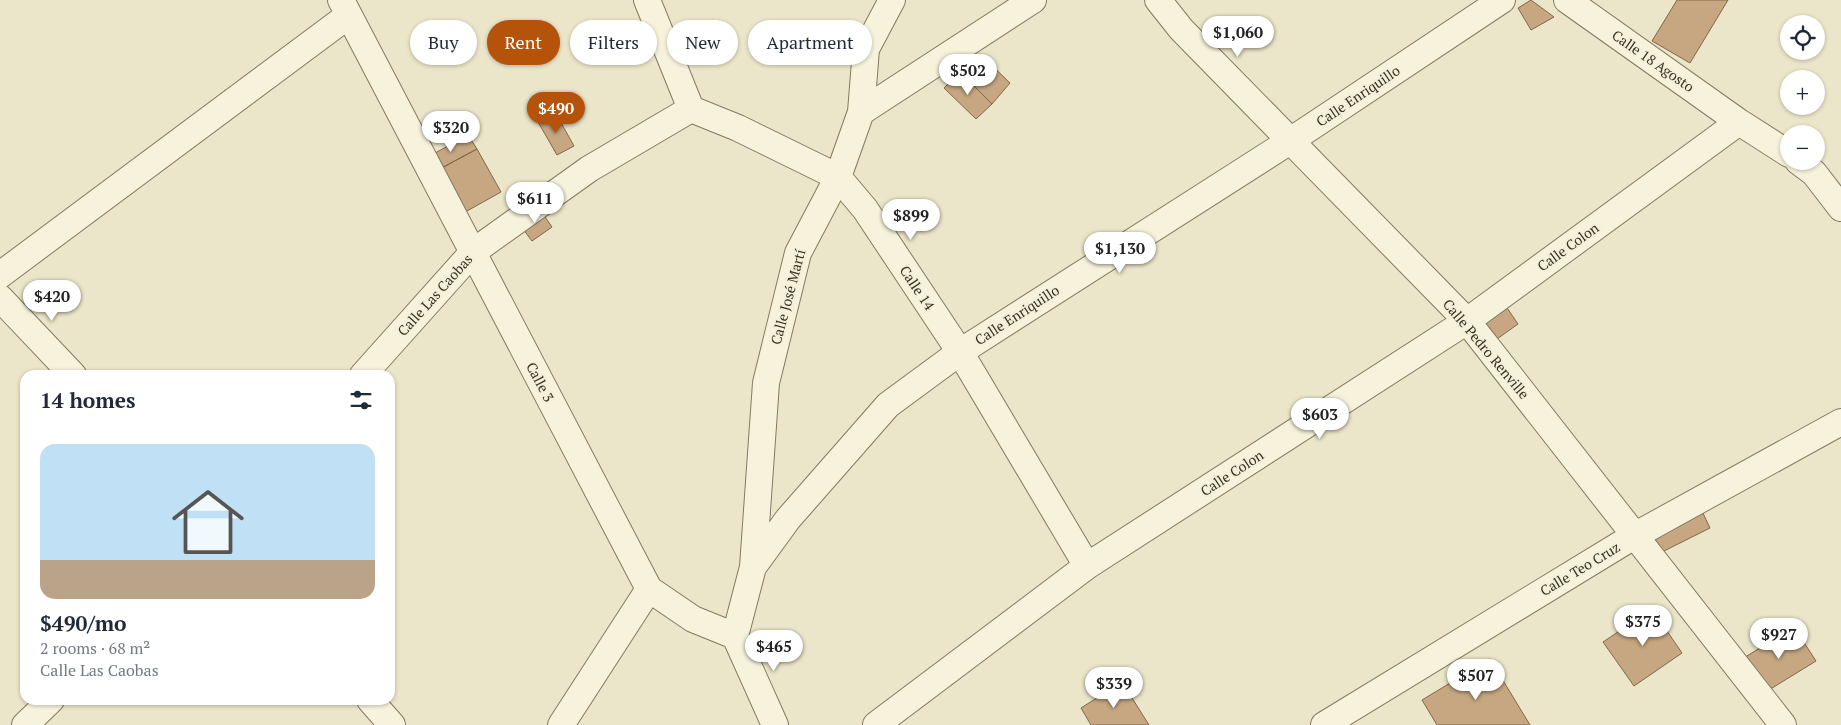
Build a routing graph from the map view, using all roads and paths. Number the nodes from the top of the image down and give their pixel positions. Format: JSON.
{"nodes":[{"id":1,"x":647,"y":0,"type":"edge"},
{"id":2,"x":892,"y":0,"type":"edge"},
{"id":3,"x":1033,"y":0,"type":"edge"},
{"id":4,"x":1158,"y":0,"type":"edge"},
{"id":5,"x":1502,"y":0,"type":"edge"},
{"id":6,"x":1567,"y":0,"type":"edge"},
{"id":7,"x":345,"y":8,"type":"edge"},
{"id":8,"x":691,"y":109,"type":"junction"},
{"id":9,"x":861,"y":112,"type":"junction"},
{"id":10,"x":1739,"y":122,"type":"junction"},
{"id":11,"x":1290,"y":141,"type":"junction"},
{"id":12,"x":1780,"y":148,"type":"edge"},
{"id":13,"x":1810,"y":170,"type":"edge"},
{"id":14,"x":838,"y":177,"type":"junction"},
{"id":15,"x":1841,"y":208,"type":"edge"},
{"id":16,"x":473,"y":252,"type":"junction"},
{"id":17,"x":0,"y":275,"type":"edge"},
{"id":18,"x":0,"y":298,"type":"edge"},
{"id":19,"x":1466,"y":321,"type":"junction"},
{"id":20,"x":960,"y":352,"type":"junction"},
{"id":21,"x":68,"y":370,"type":"edge"},
{"id":22,"x":367,"y":370,"type":"edge"},
{"id":23,"x":1841,"y":422,"type":"edge"},
{"id":24,"x":1634,"y":536,"type":"junction"},
{"id":25,"x":1087,"y":566,"type":"junction"},
{"id":26,"x":753,"y":567,"type":"junction"},
{"id":27,"x":649,"y":589,"type":"junction"},
{"id":28,"x":735,"y":636,"type":"junction"},
{"id":29,"x":45,"y":705,"type":"edge"},
{"id":30,"x":374,"y":705,"type":"edge"},
{"id":31,"x":25,"y":725,"type":"edge"},
{"id":32,"x":392,"y":725,"type":"edge"},
{"id":33,"x":560,"y":725,"type":"edge"},
{"id":34,"x":775,"y":725,"type":"edge"},
{"id":35,"x":876,"y":725,"type":"edge"},
{"id":36,"x":1324,"y":725,"type":"edge"},
{"id":37,"x":1783,"y":725,"type":"edge"}],
"edges":[{"from":1,"to":8,"type":"street"},
{"from":2,"to":9,"type":"street","name":"Calle José Martí"},
{"from":3,"to":9,"type":"street"},
{"from":4,"to":11,"type":"street","name":"Calle Pedro Renville"},
{"from":5,"to":11,"type":"street","name":"Calle Enriquillo"},
{"from":6,"to":10,"type":"street","name":"Calle 18 Agosto"},
{"from":7,"to":16,"type":"street","name":"Calle 3"},
{"from":7,"to":17,"type":"street"},
{"from":8,"to":14,"type":"street","name":"Calle 14"},
{"from":8,"to":16,"type":"street","name":"Calle Las Caobas"},
{"from":9,"to":14,"type":"street","name":"Calle José Martí"},
{"from":10,"to":12,"type":"street","name":"Calle 18 Agosto"},
{"from":10,"to":19,"type":"street","name":"Calle Colon"},
{"from":11,"to":19,"type":"street","name":"Calle Pedro Renville"},
{"from":11,"to":20,"type":"street","name":"Calle Enriquillo"},
{"from":13,"to":15,"type":"street"},
{"from":14,"to":20,"type":"street","name":"Calle 14"},
{"from":14,"to":26,"type":"street","name":"Calle José Martí"},
{"from":16,"to":22,"type":"street","name":"Calle Las Caobas"},
{"from":16,"to":27,"type":"street","name":"Calle 3"},
{"from":18,"to":21,"type":"street"},
{"from":19,"to":24,"type":"street","name":"Calle Pedro Renville"},
{"from":19,"to":25,"type":"street","name":"Calle Colon"},
{"from":20,"to":25,"type":"street","name":"Calle 14"},
{"from":20,"to":26,"type":"street","name":"Calle Enriquillo"},
{"from":23,"to":24,"type":"street","name":"Calle Teo Cruz"},
{"from":24,"to":36,"type":"street","name":"Calle Teo Cruz"},
{"from":24,"to":37,"type":"street","name":"Calle Pedro Renville"},
{"from":25,"to":35,"type":"street","name":"Calle Colon"},
{"from":26,"to":28,"type":"street","name":"Calle José Martí"},
{"from":27,"to":28,"type":"street","name":"Calle 3"},
{"from":27,"to":33,"type":"street"},
{"from":28,"to":34,"type":"street"},
{"from":29,"to":31,"type":"street"},
{"from":30,"to":32,"type":"street"}]}
